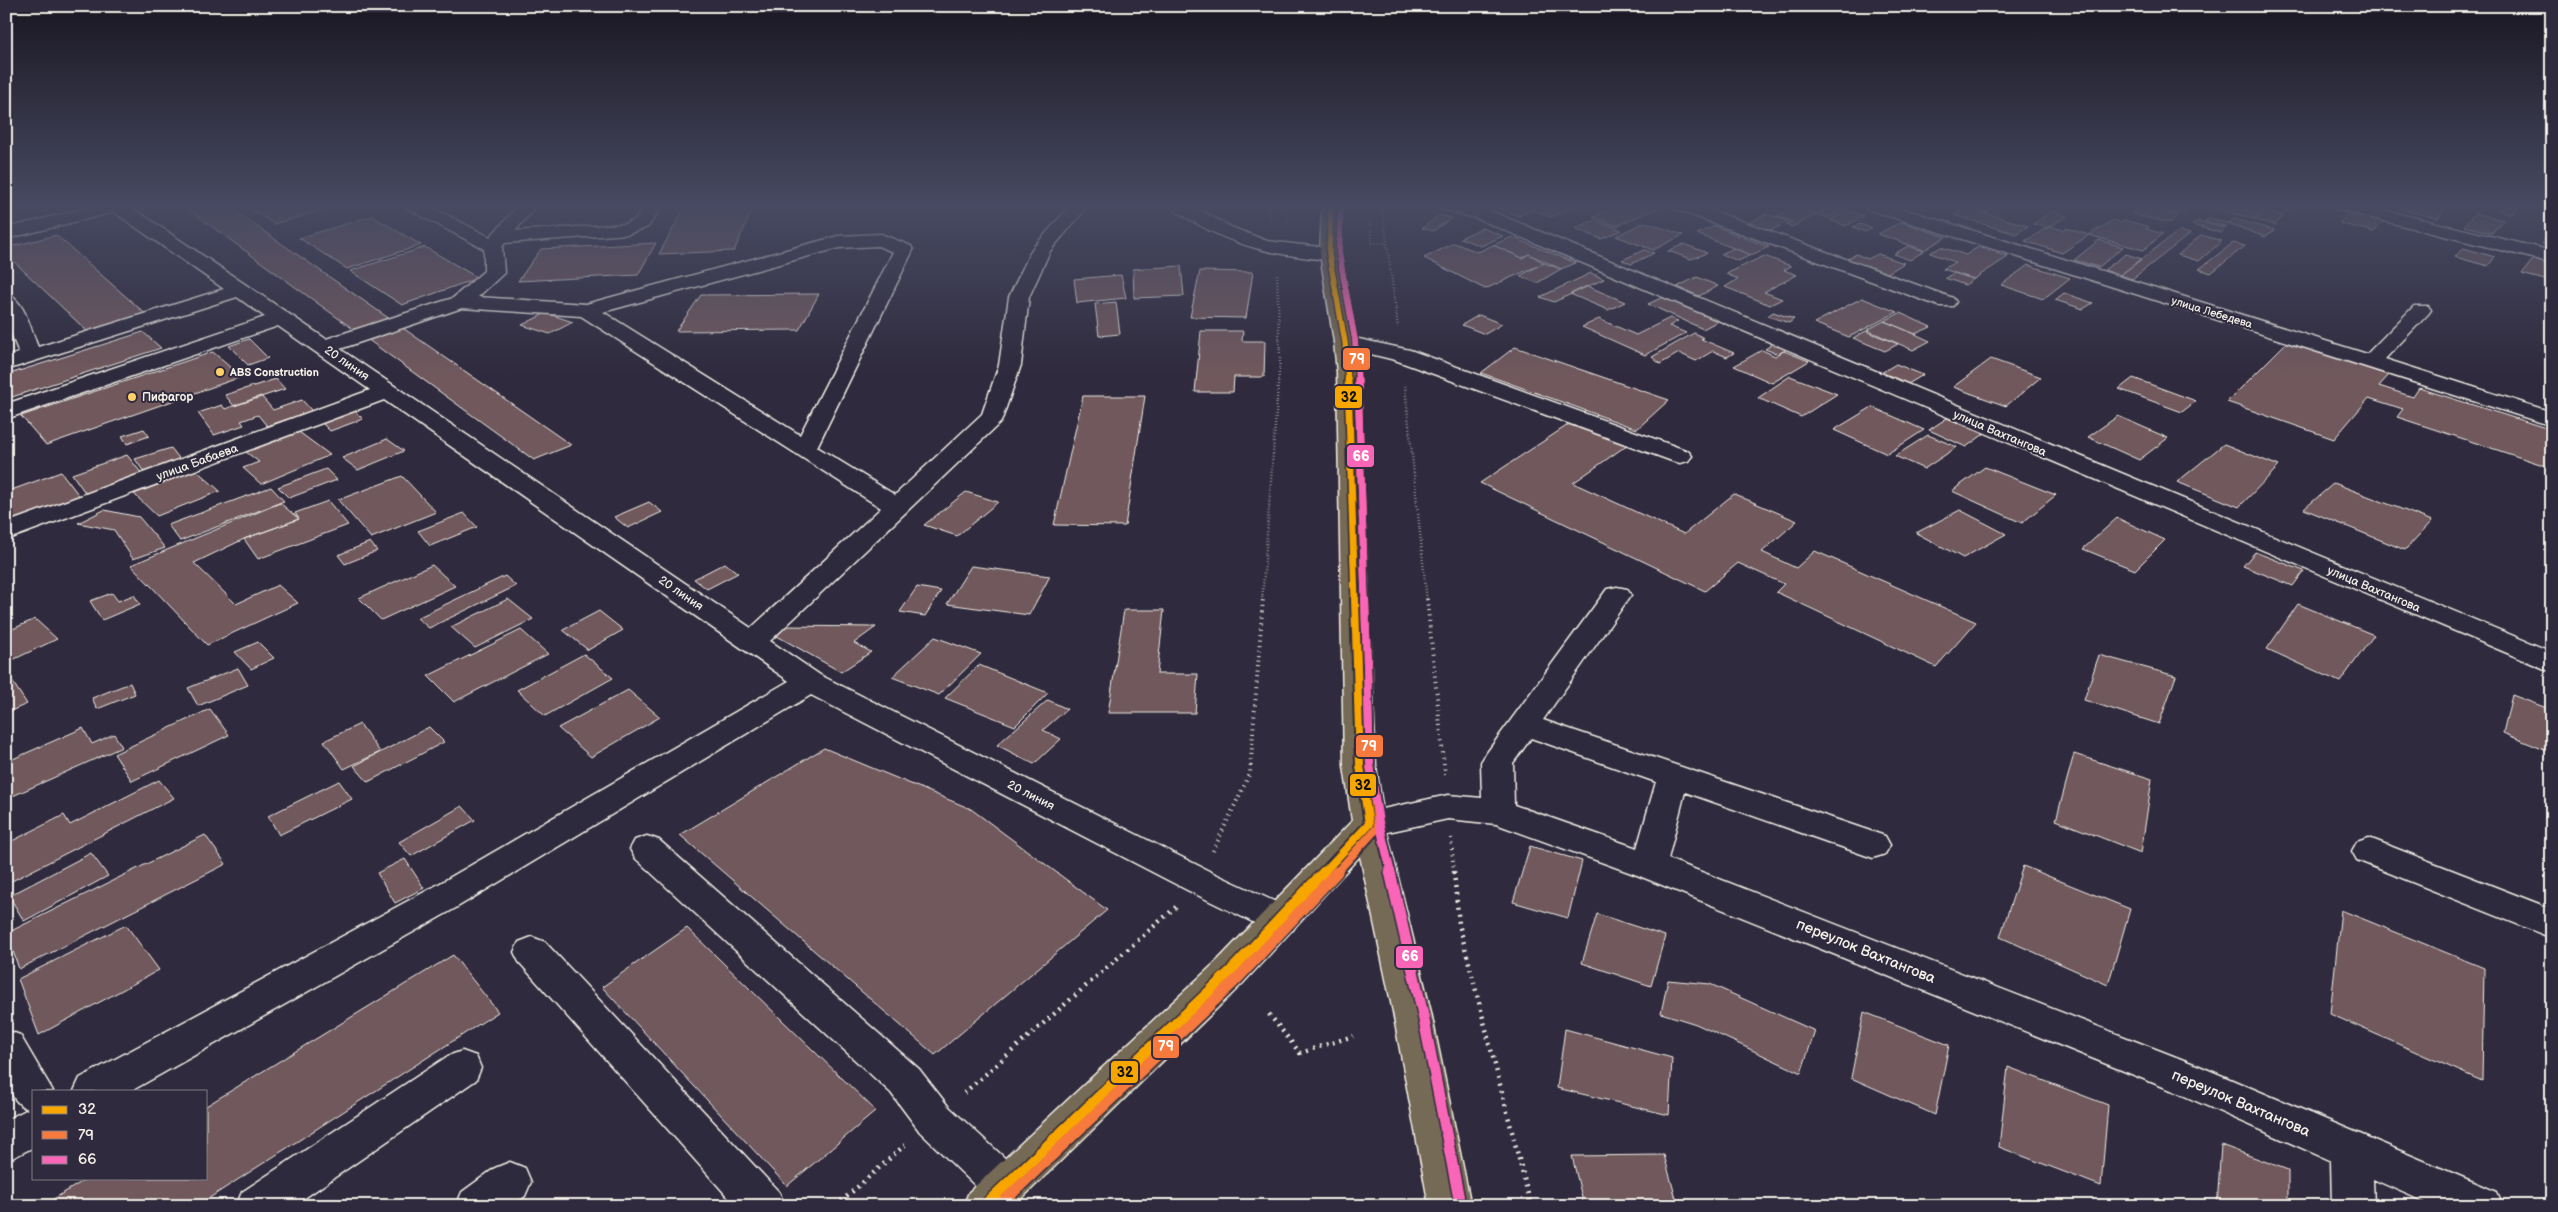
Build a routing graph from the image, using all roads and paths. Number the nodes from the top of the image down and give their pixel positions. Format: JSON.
{"nodes":[{"id":1,"x":199,"y":262,"type":"edge"},
{"id":2,"x":495,"y":262,"type":"edge"},
{"id":3,"x":766,"y":262,"type":"edge"},
{"id":4,"x":898,"y":262,"type":"edge"},
{"id":5,"x":1035,"y":262,"type":"edge"},
{"id":6,"x":1276,"y":262,"type":"edge"},
{"id":7,"x":1330,"y":262,"type":"edge"},
{"id":8,"x":1390,"y":262,"type":"edge"},
{"id":9,"x":1595,"y":262,"type":"edge"},
{"id":10,"x":1836,"y":262,"type":"edge"},
{"id":11,"x":2052,"y":262,"type":"edge"},
{"id":12,"x":240,"y":290,"type":"junction"},
{"id":13,"x":6,"y":300,"type":"edge"},
{"id":14,"x":460,"y":302,"type":"junction"},
{"id":15,"x":1946,"y":302,"type":"dead end"},
{"id":16,"x":586,"y":310,"type":"junction"},
{"id":17,"x":2421,"y":310,"type":"dead end"},
{"id":18,"x":282,"y":318,"type":"junction"},
{"id":19,"x":1345,"y":342,"type":"junction"},
{"id":20,"x":324,"y":347,"type":"junction"},
{"id":21,"x":1402,"y":354,"type":"junction"},
{"id":22,"x":30,"y":357,"type":"junction"},
{"id":23,"x":2371,"y":362,"type":"junction"},
{"id":24,"x":6,"y":364,"type":"edge"},
{"id":25,"x":388,"y":391,"type":"junction"},
{"id":26,"x":6,"y":412,"type":"edge"},
{"id":27,"x":2552,"y":419,"type":"edge"},
{"id":28,"x":804,"y":450,"type":"junction"},
{"id":29,"x":1680,"y":456,"type":"dead end"},
{"id":30,"x":896,"y":507,"type":"junction"},
{"id":31,"x":6,"y":532,"type":"edge"},
{"id":32,"x":1617,"y":595,"type":"dead end"},
{"id":33,"x":752,"y":642,"type":"junction"},
{"id":34,"x":2552,"y":663,"type":"edge"},
{"id":35,"x":810,"y":682,"type":"junction"},
{"id":36,"x":1524,"y":724,"type":"junction"},
{"id":37,"x":1673,"y":776,"type":"junction"},
{"id":38,"x":1448,"y":808,"type":"junction"},
{"id":39,"x":1498,"y":812,"type":"junction"},
{"id":40,"x":1368,"y":824,"type":"junction"},
{"id":41,"x":1873,"y":845,"type":"dead end"},
{"id":42,"x":648,"y":849,"type":"dead end"},
{"id":43,"x":2369,"y":850,"type":"dead end"},
{"id":44,"x":1650,"y":866,"type":"junction"},
{"id":45,"x":1199,"y":881,"type":"junction"},
{"id":46,"x":1281,"y":920,"type":"junction"},
{"id":47,"x":2552,"y":924,"type":"edge"},
{"id":48,"x":532,"y":952,"type":"dead end"},
{"id":49,"x":1269,"y":1014,"type":"dead end"},
{"id":50,"x":1353,"y":1036,"type":"dead end"},
{"id":51,"x":6,"y":1047,"type":"edge"},
{"id":52,"x":462,"y":1068,"type":"dead end"},
{"id":53,"x":32,"y":1090,"type":"edge"},
{"id":54,"x":96,"y":1090,"type":"edge"},
{"id":55,"x":934,"y":1120,"type":"junction"},
{"id":56,"x":32,"y":1126,"type":"edge"},
{"id":57,"x":6,"y":1142,"type":"edge"},
{"id":58,"x":2351,"y":1151,"type":"junction"},
{"id":59,"x":510,"y":1182,"type":"dead end"},
{"id":60,"x":994,"y":1196,"type":"edge"},
{"id":61,"x":257,"y":1206,"type":"edge"},
{"id":62,"x":477,"y":1206,"type":"edge"},
{"id":63,"x":764,"y":1206,"type":"edge"},
{"id":64,"x":836,"y":1206,"type":"edge"},
{"id":65,"x":1450,"y":1206,"type":"edge"},
{"id":66,"x":1531,"y":1206,"type":"edge"},
{"id":67,"x":2353,"y":1206,"type":"edge"},
{"id":68,"x":2482,"y":1206,"type":"edge"}],
"edges":[{"from":1,"to":12,"type":"street","name":"20 линия"},
{"from":2,"to":14,"type":"street"},
{"from":3,"to":16,"type":"street"},
{"from":4,"to":28,"type":"street"},
{"from":5,"to":30,"type":"street"},
{"from":6,"to":45,"type":"path"},
{"from":7,"to":19,"type":"main road"},
{"from":8,"to":21,"type":"path"},
{"from":9,"to":34,"type":"street","name":"улица Вахтангова"},
{"from":10,"to":15,"type":"street"},
{"from":11,"to":23,"type":"street","name":"улица Лебедева"},
{"from":12,"to":18,"type":"street","name":"20 линия"},
{"from":12,"to":22,"type":"street"},
{"from":13,"to":22,"type":"street"},
{"from":14,"to":16,"type":"street"},
{"from":14,"to":20,"type":"street"},
{"from":16,"to":28,"type":"street"},
{"from":17,"to":23,"type":"street"},
{"from":18,"to":20,"type":"street","name":"20 линия"},
{"from":18,"to":26,"type":"street"},
{"from":19,"to":21,"type":"street"},
{"from":19,"to":40,"type":"main road"},
{"from":20,"to":25,"type":"street","name":"20 линия"},
{"from":21,"to":29,"type":"street"},
{"from":21,"to":38,"type":"path"},
{"from":22,"to":24,"type":"street"},
{"from":23,"to":27,"type":"street","name":"улица Лебедева"},
{"from":25,"to":31,"type":"street","name":"улица Бабаева"},
{"from":25,"to":33,"type":"street","name":"20 линия"},
{"from":28,"to":30,"type":"street"},
{"from":30,"to":33,"type":"street"},
{"from":32,"to":36,"type":"street"},
{"from":33,"to":35,"type":"street","name":"20 линия"},
{"from":35,"to":45,"type":"street","name":"20 линия"},
{"from":35,"to":54,"type":"street"},
{"from":36,"to":37,"type":"street"},
{"from":36,"to":39,"type":"street"},
{"from":37,"to":41,"type":"street"},
{"from":37,"to":44,"type":"street"},
{"from":38,"to":39,"type":"street","name":"переулок Вахтангова"},
{"from":38,"to":40,"type":"street","name":"переулок Вахтангова"},
{"from":38,"to":66,"type":"path"},
{"from":39,"to":44,"type":"street","name":"переулок Вахтангова"},
{"from":40,"to":46,"type":"main road"},
{"from":40,"to":65,"type":"main road"},
{"from":42,"to":55,"type":"street"},
{"from":43,"to":47,"type":"street"},
{"from":44,"to":58,"type":"street","name":"переулок Вахтангова"},
{"from":45,"to":46,"type":"street","name":"20 линия"},
{"from":45,"to":55,"type":"path"},
{"from":46,"to":60,"type":"main road"},
{"from":48,"to":63,"type":"street"},
{"from":49,"to":50,"type":"path"},
{"from":51,"to":53,"type":"street"},
{"from":52,"to":61,"type":"street"},
{"from":55,"to":60,"type":"street"},
{"from":55,"to":64,"type":"path"},
{"from":56,"to":57,"type":"street"},
{"from":58,"to":67,"type":"street"},
{"from":58,"to":68,"type":"street","name":"переулок Вахтангова"},
{"from":59,"to":62,"type":"street"}]}
